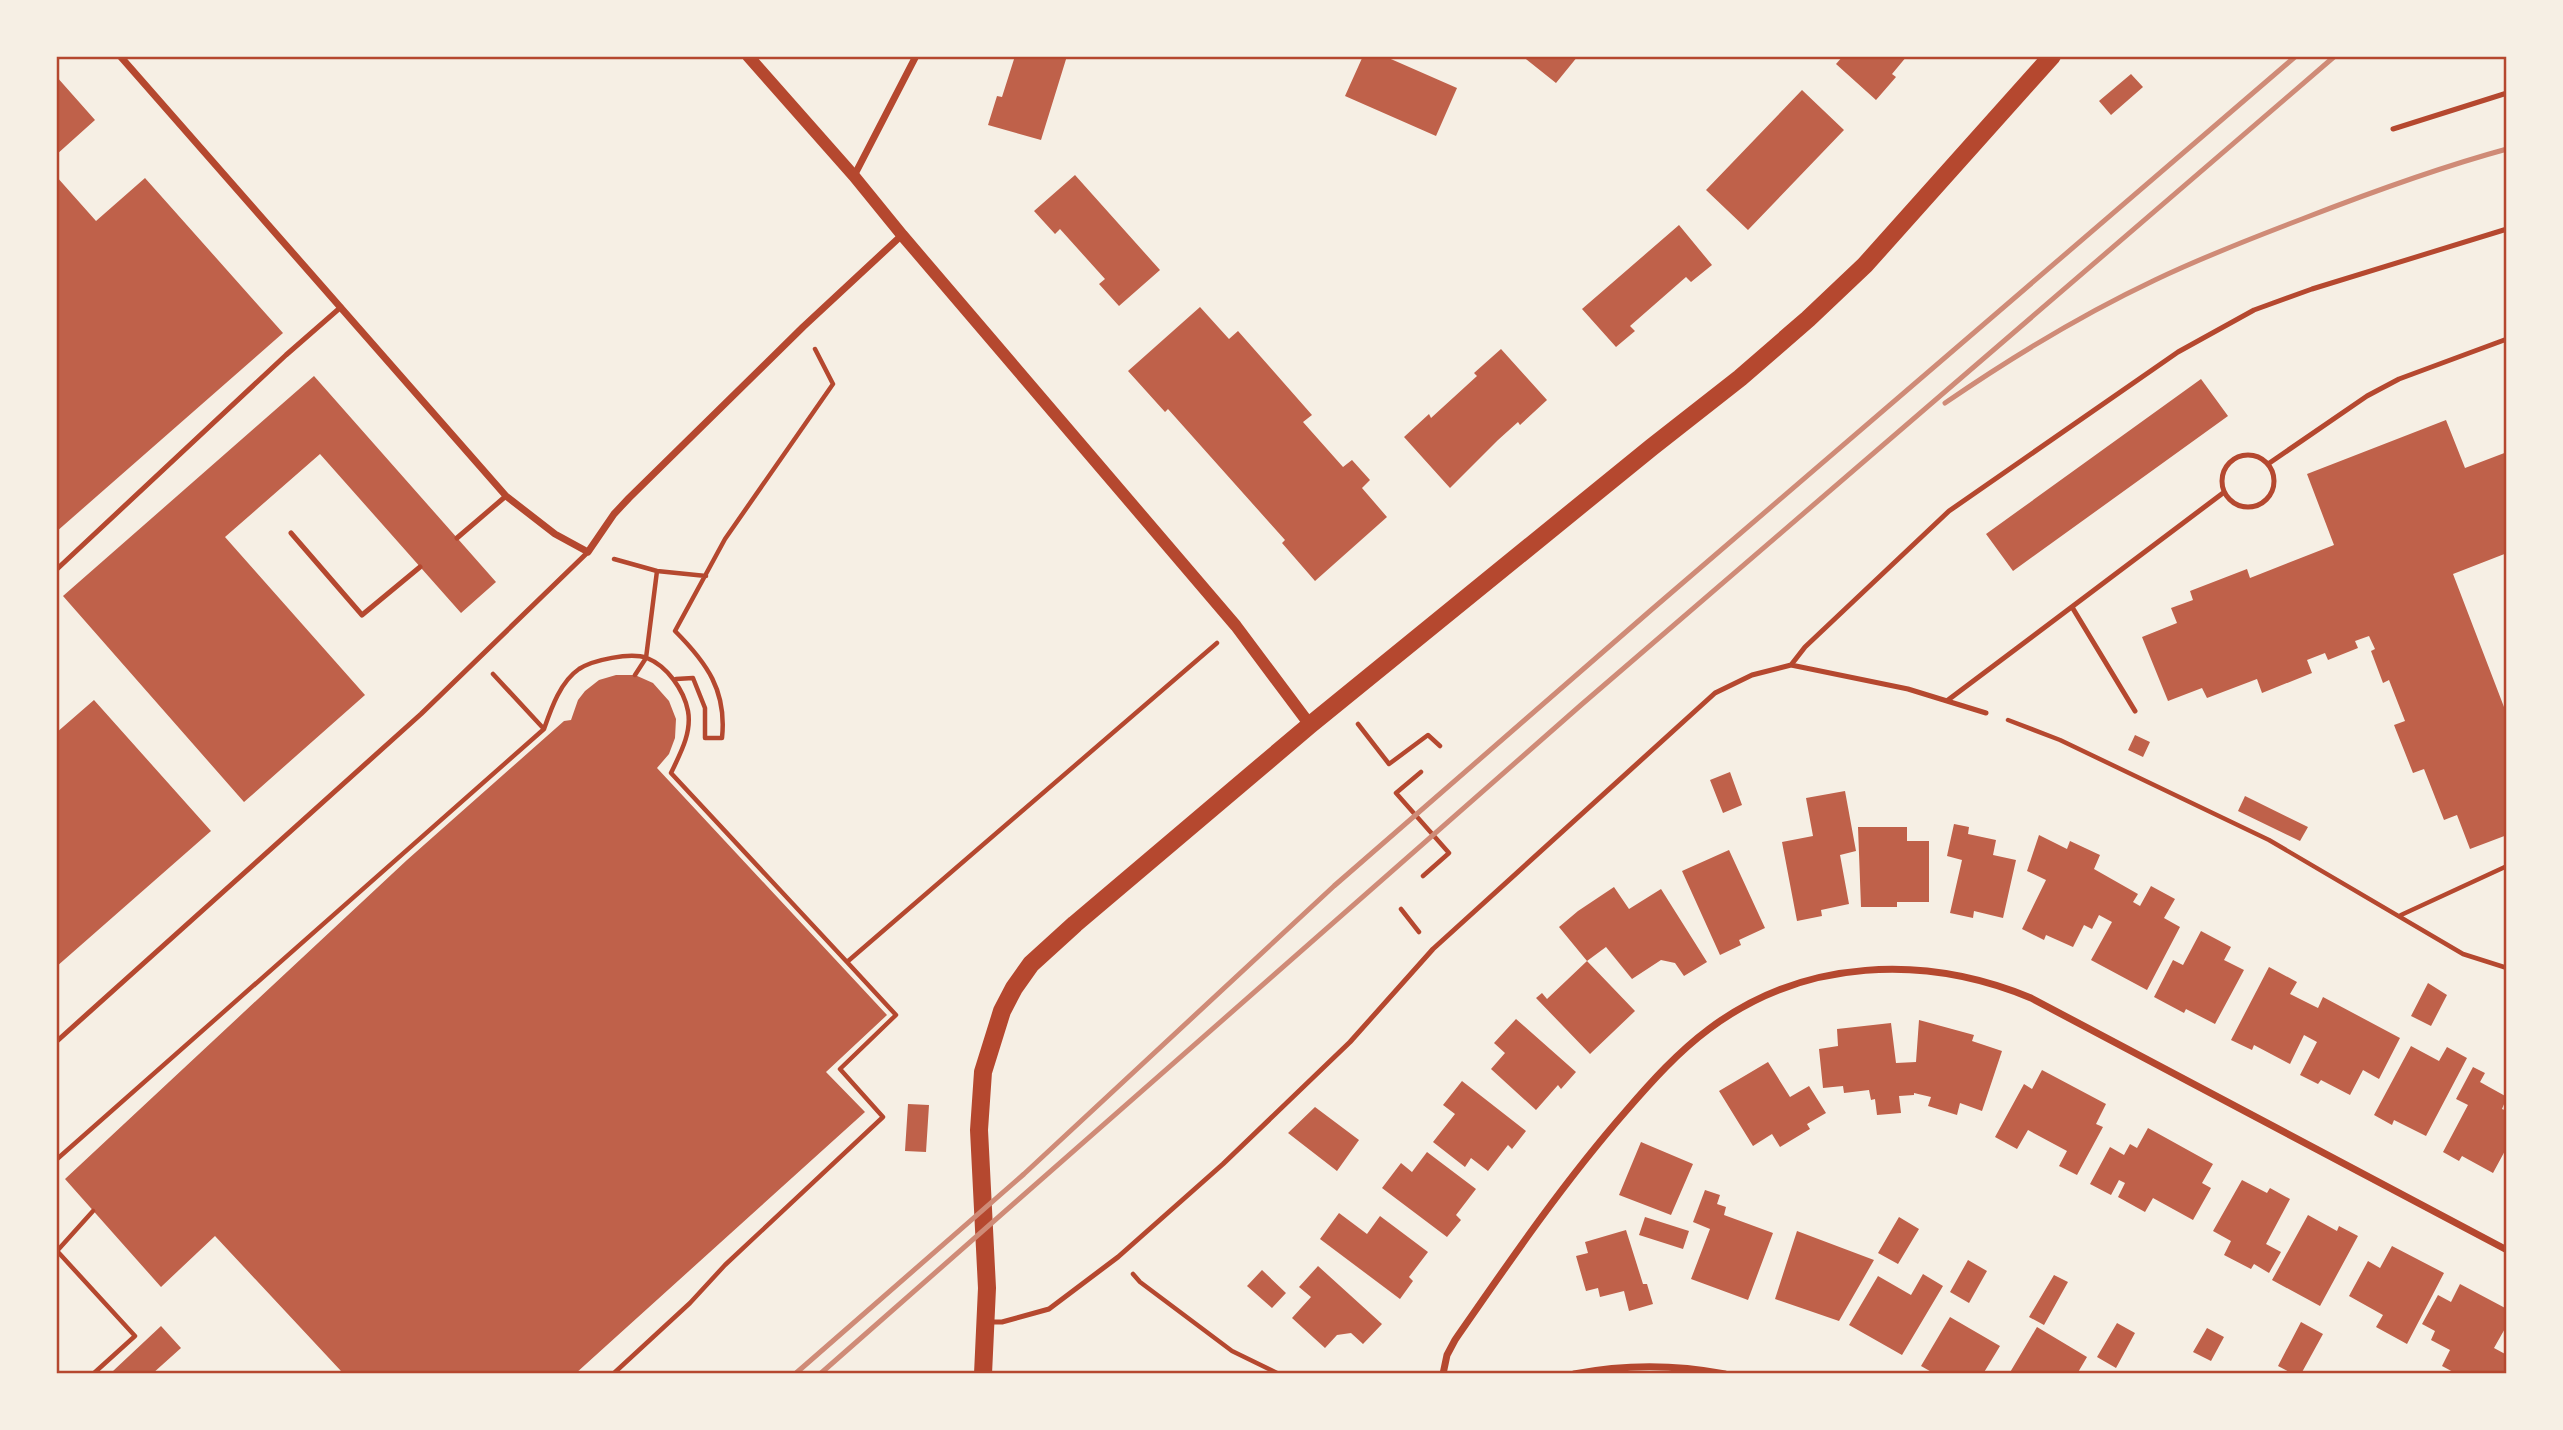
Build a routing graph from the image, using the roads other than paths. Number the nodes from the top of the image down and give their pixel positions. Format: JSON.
{"nodes":[{"id":1,"x":120,"y":56,"type":"edge"},
{"id":2,"x":748,"y":56,"type":"edge"},
{"id":3,"x":916,"y":56,"type":"edge"},
{"id":4,"x":2052,"y":56,"type":"edge"},
{"id":5,"x":2507,"y":93,"type":"edge"},
{"id":6,"x":2393,"y":129,"type":"dead end"},
{"id":7,"x":854,"y":176,"type":"junction"},
{"id":8,"x":2507,"y":229,"type":"edge"},
{"id":9,"x":902,"y":235,"type":"junction"},
{"id":10,"x":341,"y":307,"type":"junction"},
{"id":11,"x":2507,"y":339,"type":"edge"},
{"id":12,"x":2268,"y":464,"type":"junction"},
{"id":13,"x":2223,"y":493,"type":"junction"},
{"id":14,"x":506,"y":496,"type":"junction"},
{"id":15,"x":291,"y":533,"type":"dead end"},
{"id":16,"x":457,"y":538,"type":"dead end"},
{"id":17,"x":588,"y":552,"type":"junction"},
{"id":18,"x":420,"y":567,"type":"dead end"},
{"id":19,"x":56,"y":570,"type":"edge"},
{"id":20,"x":2072,"y":607,"type":"junction"},
{"id":21,"x":1791,"y":665,"type":"junction"},
{"id":22,"x":1948,"y":700,"type":"junction"},
{"id":23,"x":2135,"y":711,"type":"dead end"},
{"id":24,"x":1986,"y":713,"type":"road end"},
{"id":25,"x":1310,"y":725,"type":"junction"},
{"id":26,"x":56,"y":1042,"type":"edge"},
{"id":27,"x":2507,"y":1250,"type":"edge"},
{"id":28,"x":987,"y":1322,"type":"junction"},
{"id":29,"x":983,"y":1374,"type":"edge"},
{"id":30,"x":1443,"y":1374,"type":"edge"},
{"id":31,"x":1574,"y":1374,"type":"edge"},
{"id":32,"x":1725,"y":1374,"type":"edge"}],
"edges":[{"from":1,"to":10,"type":"street"},
{"from":2,"to":7,"type":"street"},
{"from":3,"to":7,"type":"street"},
{"from":4,"to":25,"type":"main road"},
{"from":5,"to":6,"type":"lane"},
{"from":7,"to":9,"type":"street"},
{"from":8,"to":21,"type":"lane"},
{"from":9,"to":17,"type":"street"},
{"from":9,"to":25,"type":"street"},
{"from":10,"to":14,"type":"street"},
{"from":10,"to":19,"type":"lane"},
{"from":11,"to":12,"type":"lane"},
{"from":12,"to":13,"type":"lane"},
{"from":12,"to":13,"type":"lane"},
{"from":13,"to":20,"type":"lane"},
{"from":14,"to":16,"type":"lane"},
{"from":14,"to":17,"type":"street"},
{"from":15,"to":18,"type":"lane"},
{"from":17,"to":26,"type":"lane"},
{"from":20,"to":22,"type":"lane"},
{"from":20,"to":23,"type":"lane"},
{"from":21,"to":22,"type":"lane"},
{"from":21,"to":28,"type":"lane"},
{"from":22,"to":24,"type":"lane"},
{"from":25,"to":28,"type":"main road"},
{"from":27,"to":30,"type":"street"},
{"from":28,"to":29,"type":"main road"},
{"from":31,"to":32,"type":"street"}]}
